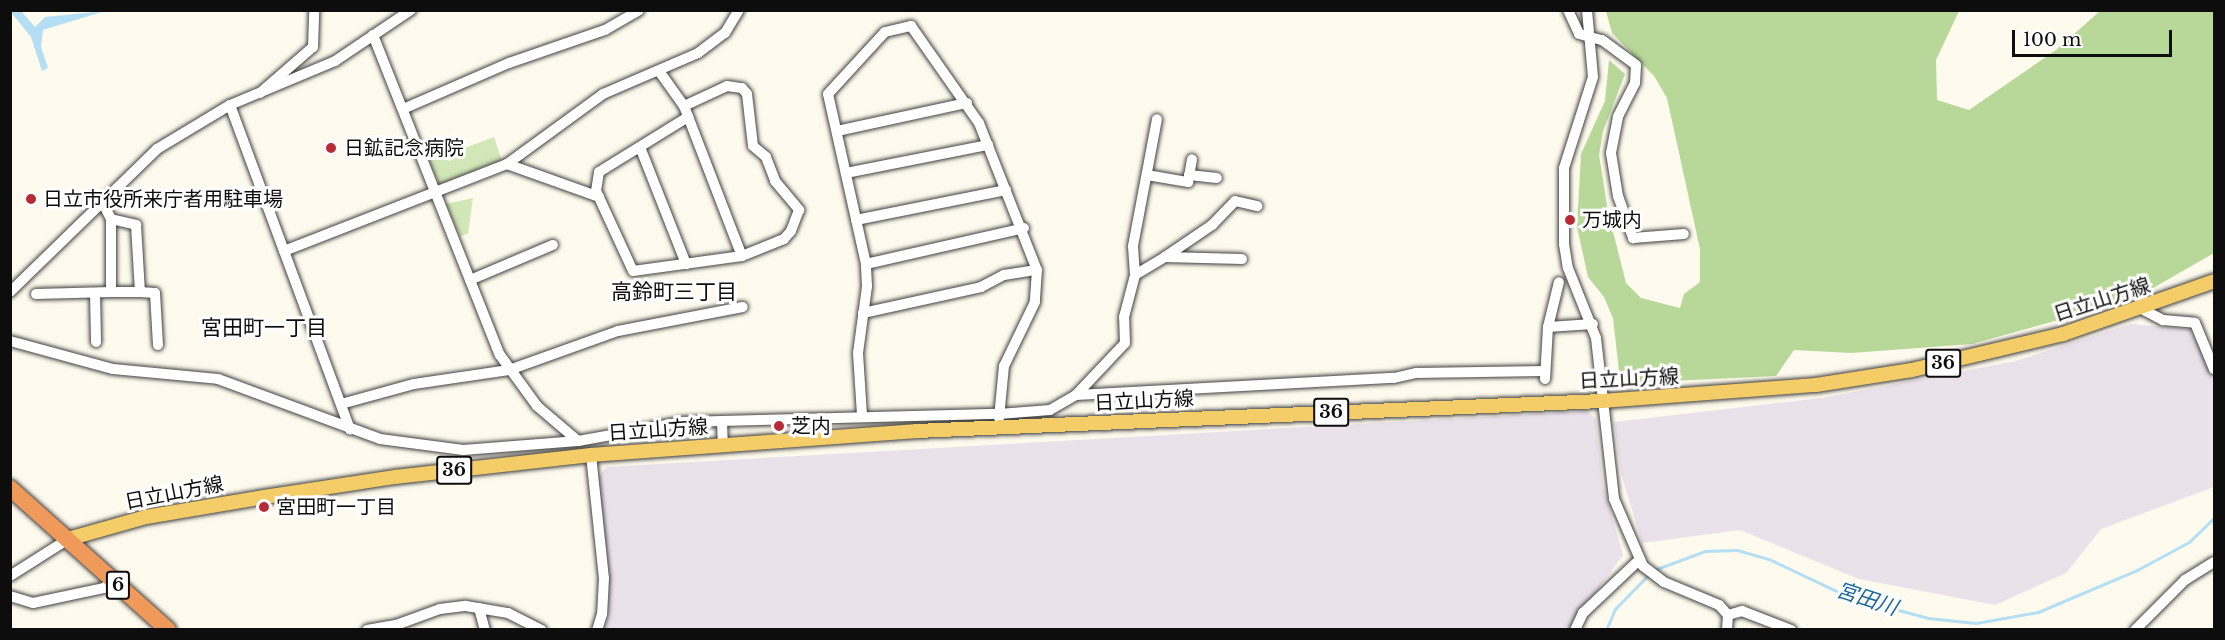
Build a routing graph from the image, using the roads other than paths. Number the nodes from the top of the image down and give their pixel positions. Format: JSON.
{"nodes":[{"id":1,"x":314,"y":10,"type":"edge"},
{"id":2,"x":411,"y":10,"type":"edge"},
{"id":3,"x":639,"y":10,"type":"edge"},
{"id":4,"x":739,"y":10,"type":"edge"},
{"id":5,"x":1568,"y":10,"type":"edge"},
{"id":6,"x":1587,"y":10,"type":"edge"},
{"id":7,"x":373,"y":35,"type":"junction"},
{"id":8,"x":1591,"y":36,"type":"junction"},
{"id":9,"x":659,"y":70,"type":"junction"},
{"id":10,"x":260,"y":93,"type":"junction"},
{"id":11,"x":967,"y":103,"type":"junction"},
{"id":12,"x":230,"y":105,"type":"junction"},
{"id":13,"x":403,"y":109,"type":"junction"},
{"id":14,"x":686,"y":112,"type":"junction"},
{"id":15,"x":1157,"y":119,"type":"dead end"},
{"id":16,"x":837,"y":131,"type":"junction"},
{"id":17,"x":988,"y":144,"type":"junction"},
{"id":18,"x":640,"y":147,"type":"junction"},
{"id":19,"x":1191,"y":159,"type":"dead end"},
{"id":20,"x":507,"y":164,"type":"junction"},
{"id":21,"x":846,"y":173,"type":"junction"},
{"id":22,"x":1147,"y":175,"type":"junction"},
{"id":23,"x":1189,"y":175,"type":"junction"},
{"id":24,"x":1217,"y":178,"type":"dead end"},
{"id":25,"x":1006,"y":190,"type":"junction"},
{"id":26,"x":436,"y":191,"type":"junction"},
{"id":27,"x":599,"y":197,"type":"junction"},
{"id":28,"x":104,"y":205,"type":"junction"},
{"id":29,"x":1257,"y":206,"type":"dead end"},
{"id":30,"x":111,"y":219,"type":"junction"},
{"id":31,"x":856,"y":220,"type":"junction"},
{"id":32,"x":1024,"y":228,"type":"junction"},
{"id":33,"x":1684,"y":234,"type":"dead end"},
{"id":34,"x":553,"y":245,"type":"dead end"},
{"id":35,"x":284,"y":251,"type":"junction"},
{"id":36,"x":742,"y":256,"type":"junction"},
{"id":37,"x":1165,"y":256,"type":"junction"},
{"id":38,"x":1242,"y":259,"type":"dead end"},
{"id":39,"x":686,"y":264,"type":"junction"},
{"id":40,"x":866,"y":264,"type":"junction"},
{"id":41,"x":1037,"y":270,"type":"junction"},
{"id":42,"x":1135,"y":275,"type":"junction"},
{"id":43,"x":470,"y":280,"type":"junction"},
{"id":44,"x":2214,"y":281,"type":"edge"},
{"id":45,"x":1559,"y":282,"type":"dead end"},
{"id":46,"x":10,"y":292,"type":"edge"},
{"id":47,"x":111,"y":292,"type":"junction"},
{"id":48,"x":140,"y":292,"type":"junction"},
{"id":49,"x":95,"y":293,"type":"junction"},
{"id":50,"x":36,"y":294,"type":"dead end"},
{"id":51,"x":743,"y":307,"type":"dead end"},
{"id":52,"x":2142,"y":309,"type":"junction"},
{"id":53,"x":863,"y":313,"type":"junction"},
{"id":54,"x":1593,"y":324,"type":"junction"},
{"id":55,"x":1548,"y":327,"type":"junction"},
{"id":56,"x":10,"y":341,"type":"edge"},
{"id":57,"x":96,"y":342,"type":"dead end"},
{"id":58,"x":158,"y":345,"type":"dead end"},
{"id":59,"x":2214,"y":369,"type":"edge"},
{"id":60,"x":509,"y":370,"type":"junction"},
{"id":61,"x":1076,"y":395,"type":"junction"},
{"id":62,"x":1602,"y":401,"type":"junction"},
{"id":63,"x":341,"y":404,"type":"junction"},
{"id":64,"x":862,"y":415,"type":"junction"},
{"id":65,"x":722,"y":421,"type":"junction"},
{"id":66,"x":999,"y":421,"type":"junction"},
{"id":67,"x":350,"y":429,"type":"junction"},
{"id":68,"x":578,"y":441,"type":"junction"},
{"id":69,"x":723,"y":444,"type":"junction"},
{"id":70,"x":591,"y":455,"type":"junction"},
{"id":71,"x":10,"y":488,"type":"edge"},
{"id":72,"x":68,"y":539,"type":"junction"},
{"id":73,"x":2214,"y":562,"type":"edge"},
{"id":74,"x":1641,"y":563,"type":"junction"},
{"id":75,"x":10,"y":576,"type":"edge"},
{"id":76,"x":113,"y":580,"type":"junction"},
{"id":77,"x":10,"y":596,"type":"edge"},
{"id":78,"x":479,"y":608,"type":"junction"},
{"id":79,"x":1728,"y":615,"type":"junction"},
{"id":80,"x":168,"y":630,"type":"edge"},
{"id":81,"x":366,"y":630,"type":"edge"},
{"id":82,"x":485,"y":630,"type":"edge"},
{"id":83,"x":542,"y":630,"type":"edge"},
{"id":84,"x":597,"y":630,"type":"edge"},
{"id":85,"x":1575,"y":630,"type":"edge"},
{"id":86,"x":1727,"y":630,"type":"edge"},
{"id":87,"x":1791,"y":630,"type":"edge"},
{"id":88,"x":2136,"y":630,"type":"edge"}],
"edges":[{"from":1,"to":10,"type":"street"},
{"from":2,"to":7,"type":"street"},
{"from":3,"to":13,"type":"street"},
{"from":4,"to":9,"type":"street"},
{"from":5,"to":8,"type":"street"},
{"from":6,"to":8,"type":"street"},
{"from":7,"to":10,"type":"street"},
{"from":7,"to":13,"type":"street"},
{"from":8,"to":33,"type":"street"},
{"from":8,"to":54,"type":"street"},
{"from":9,"to":14,"type":"street"},
{"from":9,"to":20,"type":"street"},
{"from":10,"to":12,"type":"street"},
{"from":11,"to":16,"type":"street"},
{"from":11,"to":16,"type":"street"},
{"from":11,"to":17,"type":"street"},
{"from":12,"to":28,"type":"street"},
{"from":12,"to":35,"type":"street"},
{"from":13,"to":26,"type":"street"},
{"from":14,"to":18,"type":"street"},
{"from":14,"to":36,"type":"street"},
{"from":14,"to":36,"type":"street"},
{"from":15,"to":22,"type":"street"},
{"from":16,"to":21,"type":"street"},
{"from":17,"to":21,"type":"street"},
{"from":17,"to":25,"type":"street"},
{"from":18,"to":27,"type":"street"},
{"from":18,"to":39,"type":"street"},
{"from":19,"to":23,"type":"street"},
{"from":20,"to":26,"type":"street"},
{"from":20,"to":27,"type":"street"},
{"from":21,"to":31,"type":"street"},
{"from":22,"to":23,"type":"street"},
{"from":22,"to":42,"type":"street"},
{"from":23,"to":24,"type":"street"},
{"from":25,"to":31,"type":"street"},
{"from":25,"to":32,"type":"street"},
{"from":26,"to":35,"type":"street"},
{"from":26,"to":43,"type":"street"},
{"from":27,"to":39,"type":"street"},
{"from":28,"to":30,"type":"street"},
{"from":28,"to":46,"type":"street"},
{"from":29,"to":37,"type":"street"},
{"from":30,"to":47,"type":"street"},
{"from":30,"to":48,"type":"street"},
{"from":31,"to":40,"type":"street"},
{"from":32,"to":40,"type":"street"},
{"from":32,"to":41,"type":"street"},
{"from":34,"to":43,"type":"street"},
{"from":35,"to":63,"type":"street"},
{"from":36,"to":39,"type":"street"},
{"from":37,"to":38,"type":"street"},
{"from":37,"to":42,"type":"street"},
{"from":40,"to":53,"type":"street"},
{"from":41,"to":53,"type":"street"},
{"from":41,"to":66,"type":"street"},
{"from":42,"to":61,"type":"street"},
{"from":43,"to":60,"type":"street"},
{"from":44,"to":52,"type":"main road","name":"日立山方線","number":"36"},
{"from":45,"to":55,"type":"street"},
{"from":47,"to":48,"type":"street"},
{"from":47,"to":49,"type":"street"},
{"from":48,"to":58,"type":"street"},
{"from":49,"to":50,"type":"street"},
{"from":49,"to":57,"type":"street"},
{"from":51,"to":60,"type":"street"},
{"from":52,"to":59,"type":"street"},
{"from":52,"to":62,"type":"main road","name":"日立山方線","number":"36"},
{"from":53,"to":64,"type":"street"},
{"from":54,"to":55,"type":"street"},
{"from":54,"to":62,"type":"street"},
{"from":55,"to":61,"type":"street"},
{"from":56,"to":67,"type":"street"},
{"from":60,"to":63,"type":"street"},
{"from":60,"to":68,"type":"street"},
{"from":61,"to":66,"type":"street"},
{"from":62,"to":66,"type":"main road","name":"日立山方線","number":"36"},
{"from":62,"to":74,"type":"street"},
{"from":63,"to":67,"type":"street"},
{"from":64,"to":65,"type":"street"},
{"from":64,"to":66,"type":"street"},
{"from":65,"to":68,"type":"street"},
{"from":65,"to":69,"type":"street"},
{"from":66,"to":69,"type":"main road","name":"日立山方線","number":"36"},
{"from":67,"to":68,"type":"street"},
{"from":69,"to":70,"type":"main road","name":"日立山方線","number":"36"},
{"from":70,"to":72,"type":"main road","name":"日立山方線","number":"36"},
{"from":70,"to":84,"type":"street"},
{"from":71,"to":72,"type":"highway","number":"6"},
{"from":72,"to":75,"type":"street"},
{"from":72,"to":76,"type":"highway","number":"6"},
{"from":73,"to":88,"type":"street"},
{"from":74,"to":79,"type":"street"},
{"from":74,"to":85,"type":"street"},
{"from":76,"to":77,"type":"street"},
{"from":76,"to":80,"type":"highway","number":"6"},
{"from":78,"to":81,"type":"street"},
{"from":78,"to":82,"type":"street"},
{"from":78,"to":83,"type":"street"},
{"from":79,"to":86,"type":"street"},
{"from":79,"to":87,"type":"street"}]}
